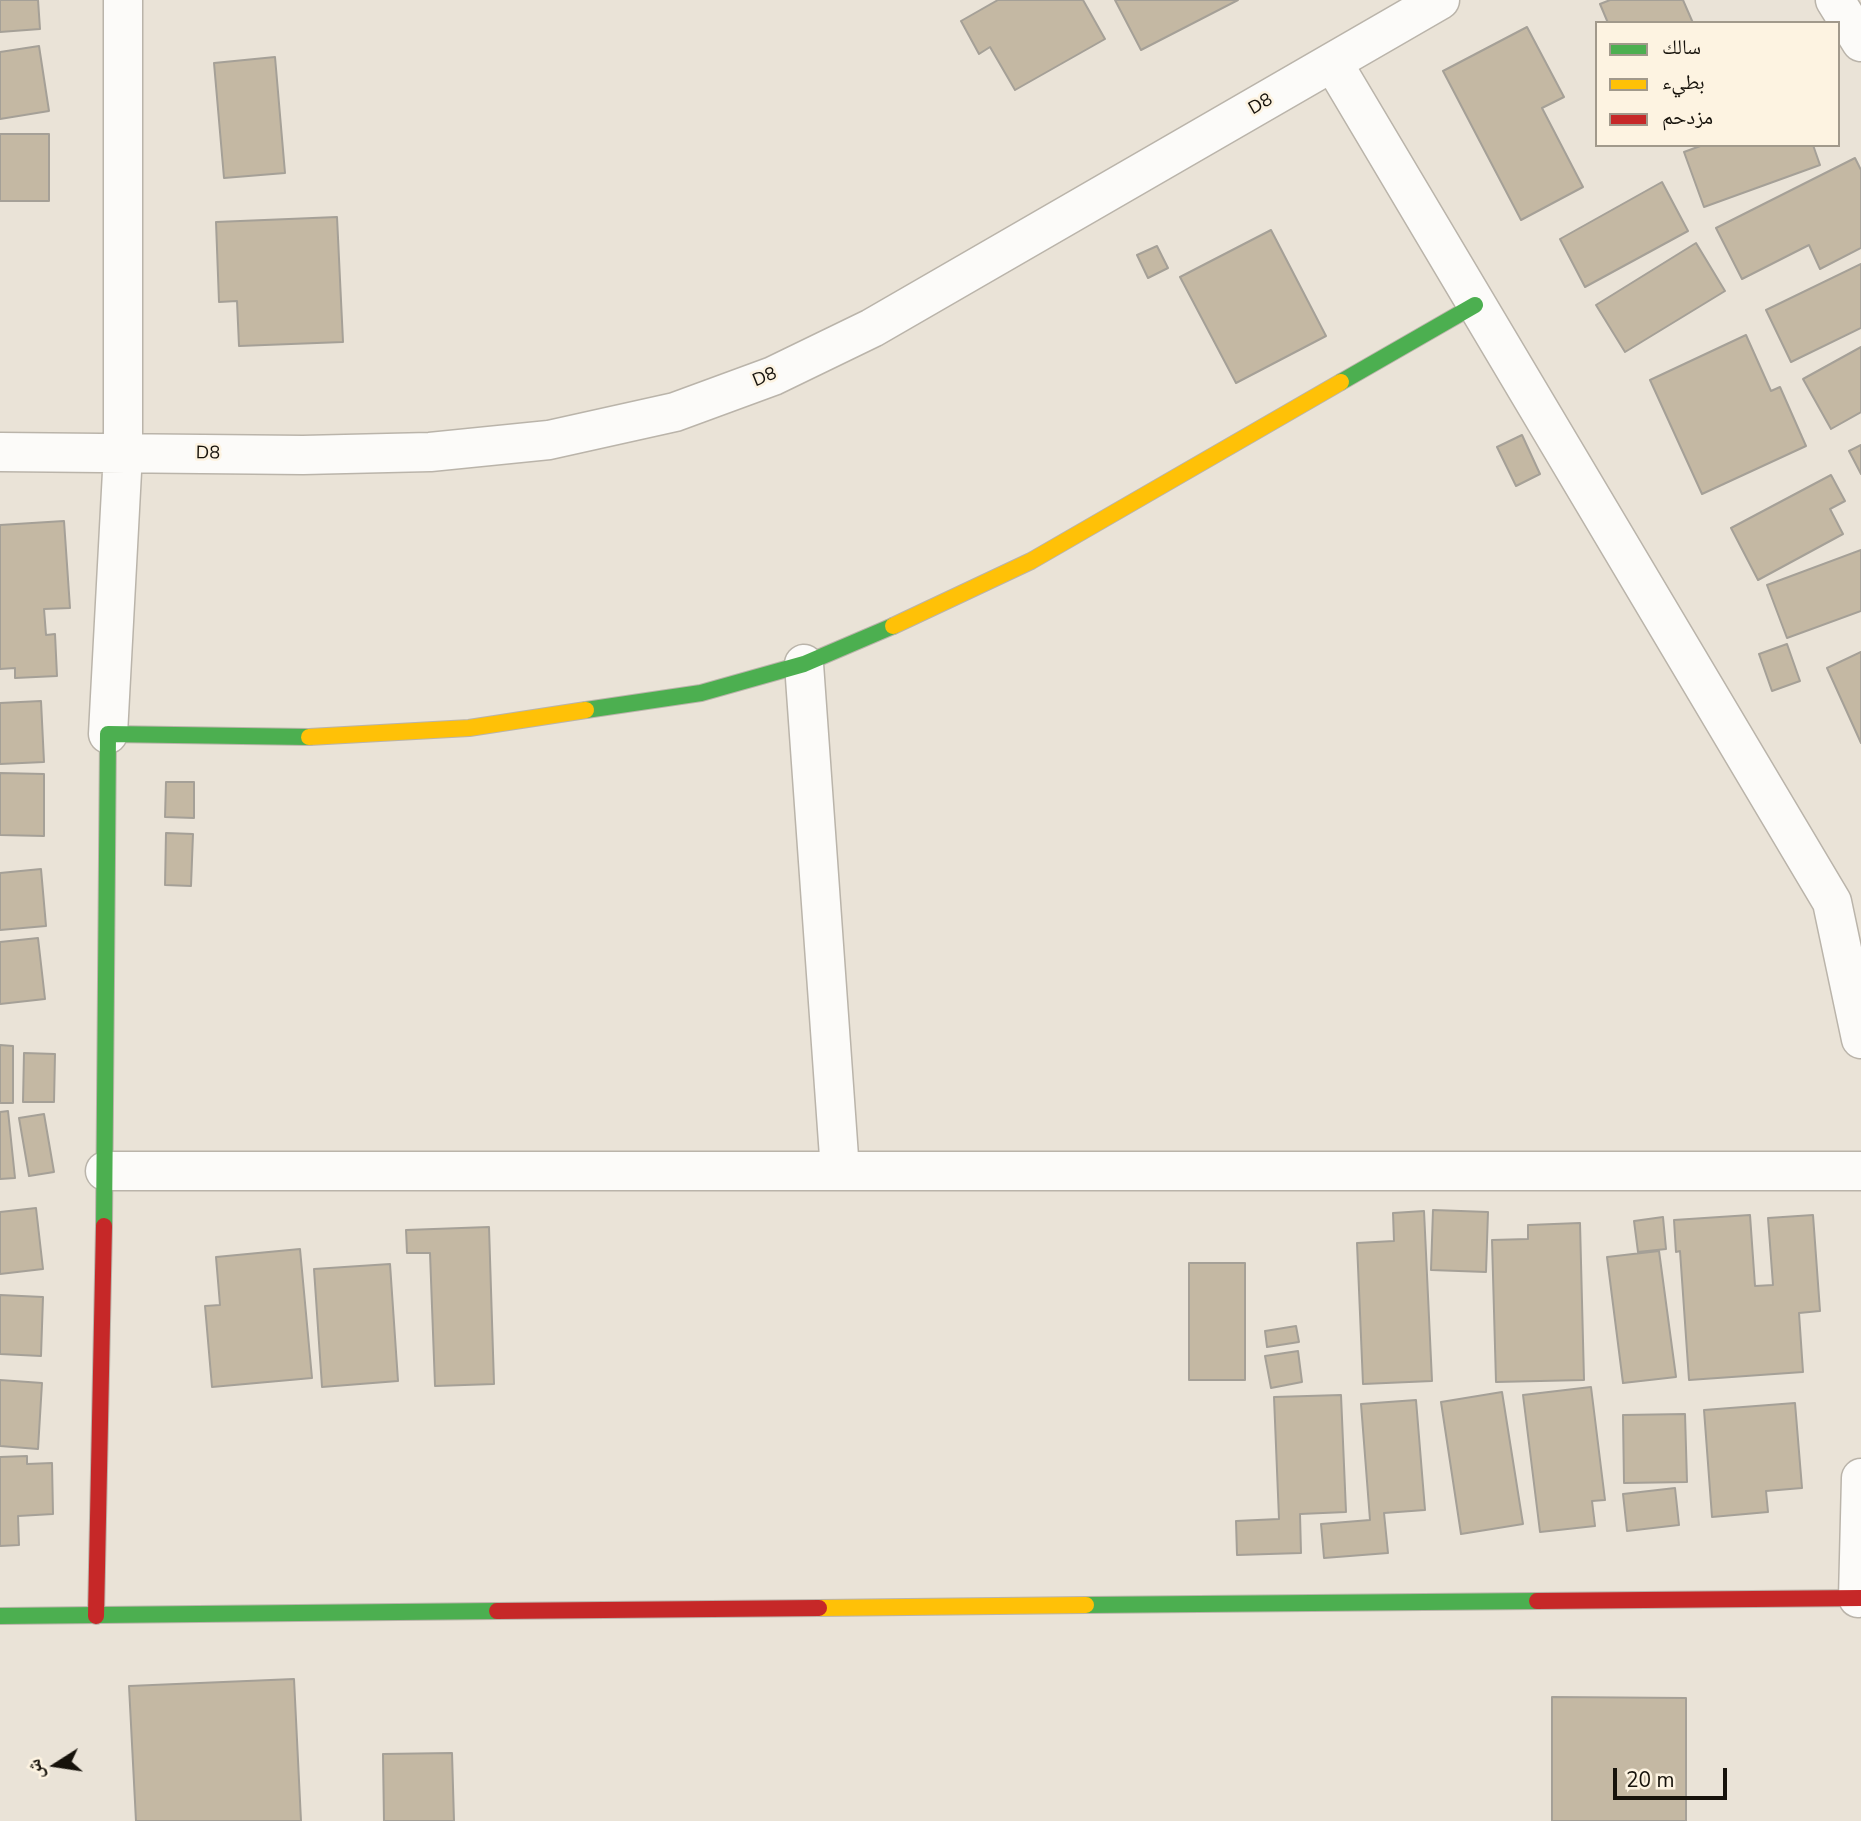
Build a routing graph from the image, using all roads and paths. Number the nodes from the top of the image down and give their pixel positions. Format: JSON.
{"nodes":[{"id":1,"x":122,"y":0,"type":"edge"},
{"id":2,"x":1440,"y":0,"type":"edge"},
{"id":3,"x":1835,"y":0,"type":"edge"},
{"id":4,"x":1861,"y":42,"type":"edge"},
{"id":5,"x":1333,"y":63,"type":"junction"},
{"id":6,"x":1475,"y":306,"type":"junction"},
{"id":7,"x":0,"y":452,"type":"edge"},
{"id":8,"x":123,"y":453,"type":"junction"},
{"id":9,"x":804,"y":664,"type":"junction"},
{"id":10,"x":108,"y":734,"type":"junction"},
{"id":11,"x":1861,"y":1039,"type":"edge"},
{"id":12,"x":105,"y":1171,"type":"junction"},
{"id":13,"x":841,"y":1171,"type":"junction"},
{"id":14,"x":1861,"y":1171,"type":"edge"},
{"id":15,"x":1861,"y":1478,"type":"edge"},
{"id":16,"x":1860,"y":1598,"type":"edge"},
{"id":17,"x":0,"y":1616,"type":"edge"},
{"id":18,"x":96,"y":1616,"type":"junction"}],
"edges":[{"from":1,"to":8,"type":"street"},
{"from":2,"to":5,"type":"street","name":"D8"},
{"from":3,"to":4,"type":"street"},
{"from":5,"to":6,"type":"street"},
{"from":5,"to":8,"type":"street","name":"D8"},
{"from":6,"to":9,"type":"street"},
{"from":6,"to":11,"type":"street"},
{"from":7,"to":8,"type":"street","name":"D8"},
{"from":8,"to":10,"type":"street"},
{"from":9,"to":10,"type":"street"},
{"from":9,"to":13,"type":"street"},
{"from":10,"to":12,"type":"street"},
{"from":12,"to":13,"type":"street"},
{"from":12,"to":18,"type":"street"},
{"from":13,"to":14,"type":"street"},
{"from":15,"to":16,"type":"street"},
{"from":16,"to":18,"type":"street"},
{"from":17,"to":18,"type":"street"}]}
